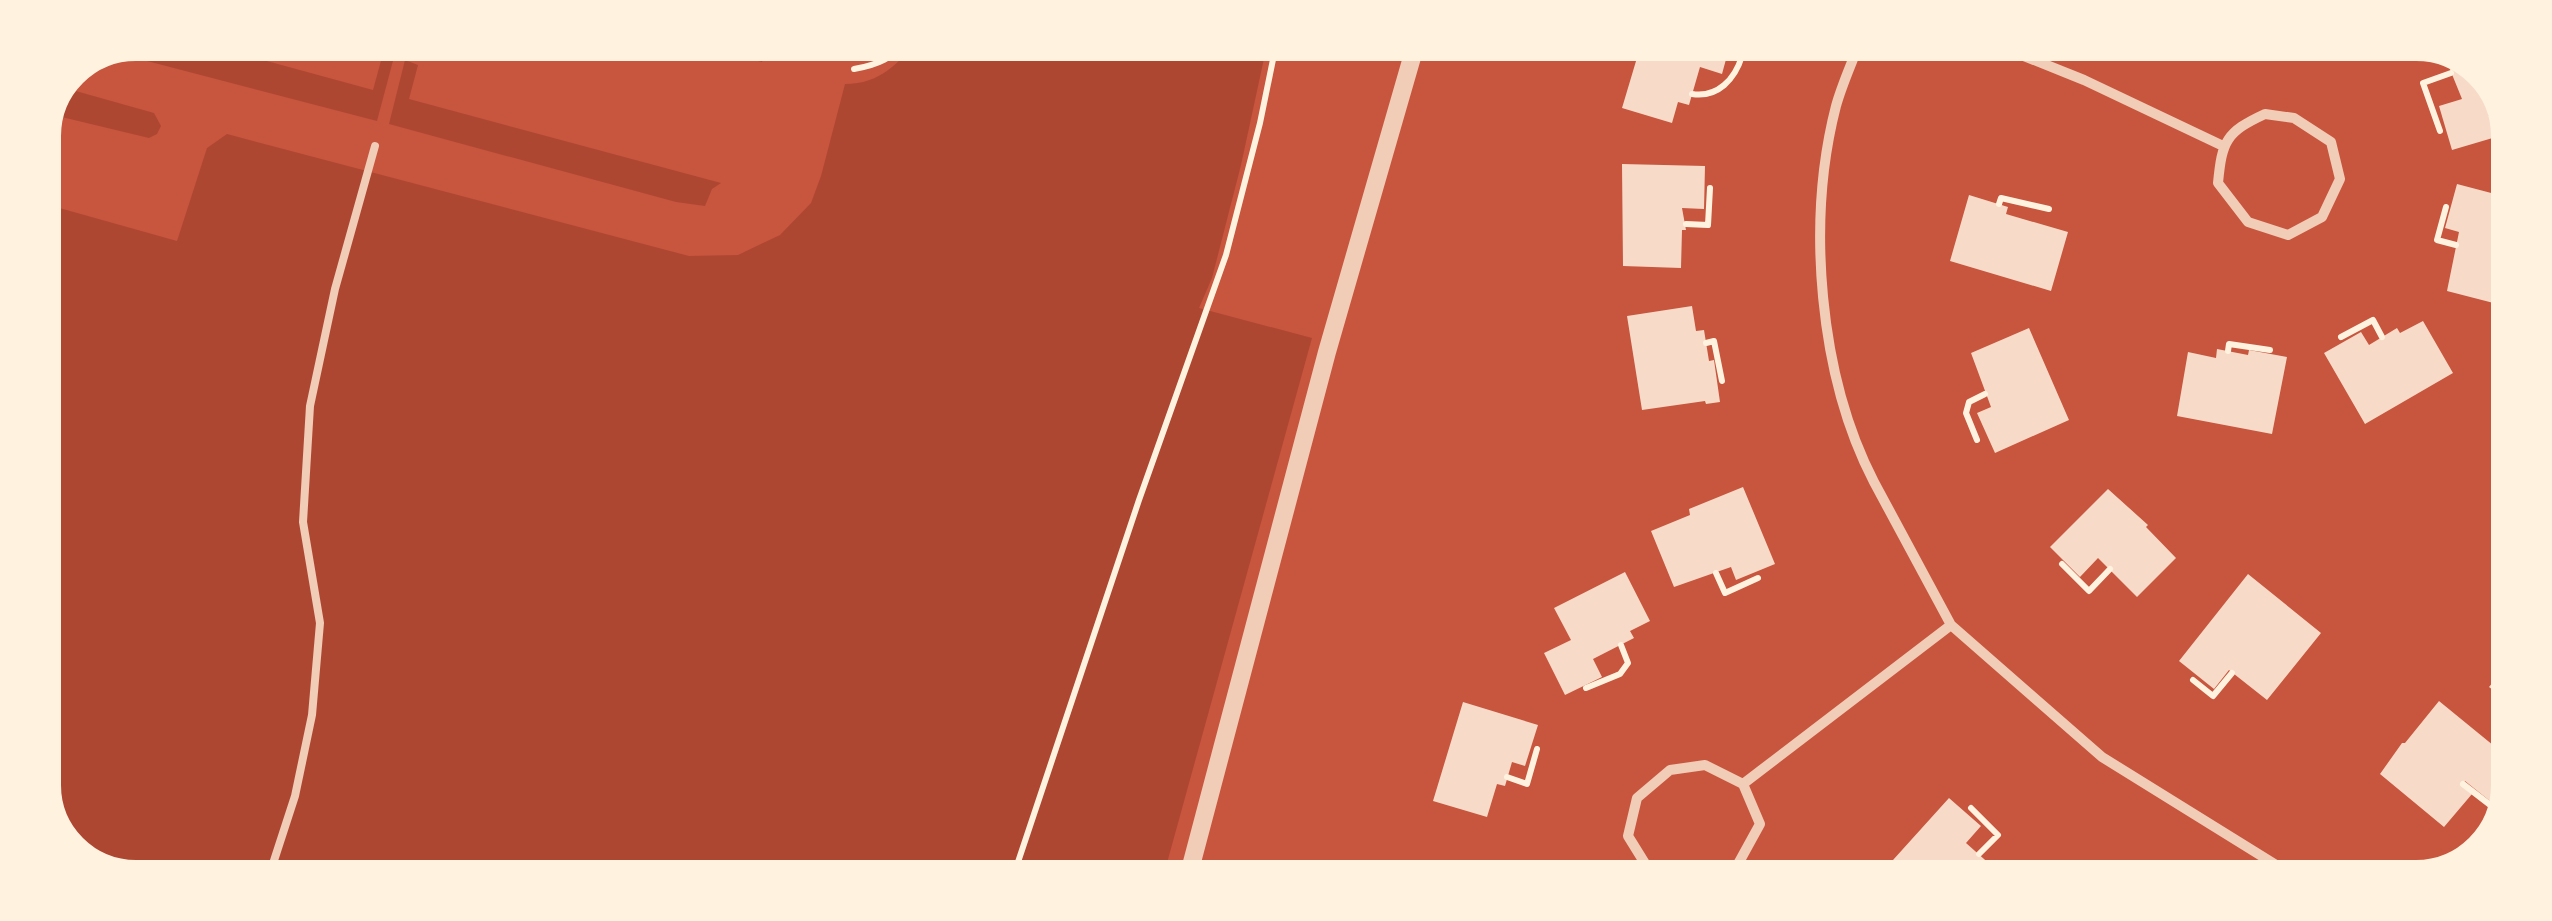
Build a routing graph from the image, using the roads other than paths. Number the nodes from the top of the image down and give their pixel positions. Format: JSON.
{"nodes":[{"id":1,"x":1413,"y":55,"type":"edge"},
{"id":2,"x":1855,"y":55,"type":"edge"},
{"id":3,"x":2021,"y":55,"type":"edge"},
{"id":4,"x":374,"y":146,"type":"dead end"},
{"id":5,"x":2221,"y":146,"type":"junction"},
{"id":6,"x":1951,"y":625,"type":"junction"},
{"id":7,"x":1743,"y":784,"type":"junction"},
{"id":8,"x":272,"y":866,"type":"edge"},
{"id":9,"x":1191,"y":866,"type":"edge"},
{"id":10,"x":1647,"y":866,"type":"edge"},
{"id":11,"x":1735,"y":866,"type":"edge"},
{"id":12,"x":2278,"y":866,"type":"edge"}],
"edges":[{"from":1,"to":9,"type":"street"},
{"from":2,"to":6,"type":"street"},
{"from":3,"to":5,"type":"street"},
{"from":4,"to":8,"type":"lane"},
{"from":5,"to":5,"type":"street"},
{"from":6,"to":7,"type":"street"},
{"from":6,"to":12,"type":"street"},
{"from":7,"to":10,"type":"street"},
{"from":7,"to":11,"type":"street"}]}
